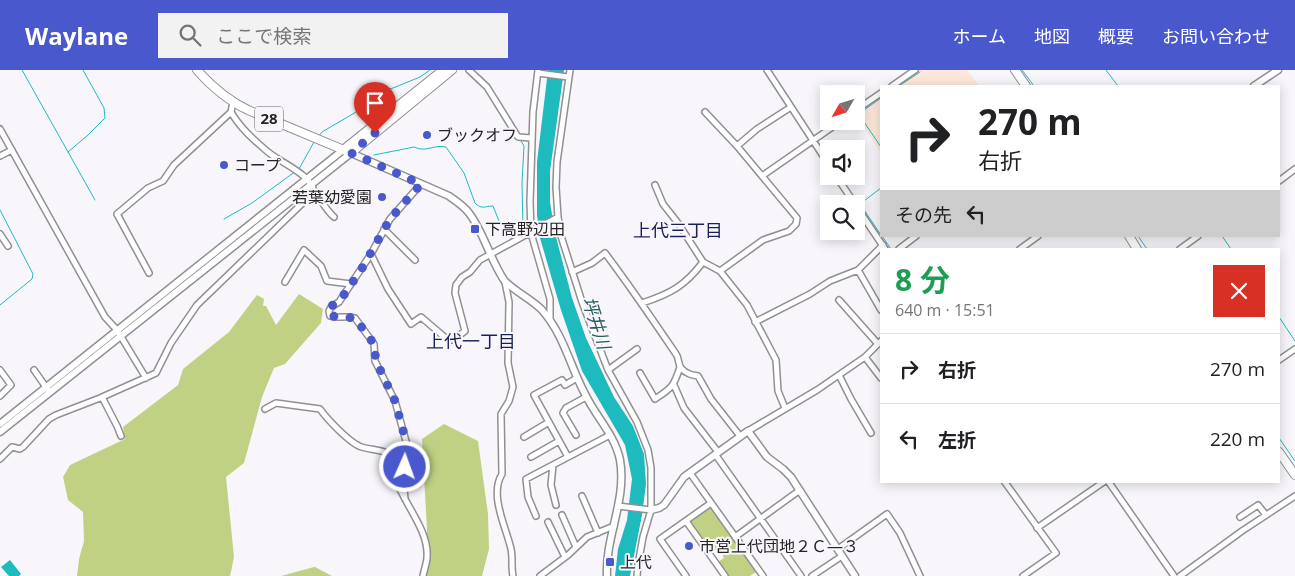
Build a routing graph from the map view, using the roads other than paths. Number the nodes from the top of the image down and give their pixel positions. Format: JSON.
{"nodes":[{"id":1,"x":197,"y":70,"type":"edge"},
{"id":2,"x":443,"y":70,"type":"edge"},
{"id":3,"x":452,"y":70,"type":"edge"},
{"id":4,"x":468,"y":70,"type":"edge"},
{"id":5,"x":570,"y":70,"type":"edge"},
{"id":6,"x":767,"y":70,"type":"edge"},
{"id":7,"x":915,"y":70,"type":"edge"},
{"id":8,"x":1015,"y":70,"type":"edge"},
{"id":9,"x":1278,"y":70,"type":"edge"},
{"id":10,"x":539,"y":72,"type":"edge"},
{"id":11,"x":567,"y":77,"type":"junction"},
{"id":12,"x":893,"y":85,"type":"edge"},
{"id":13,"x":1025,"y":85,"type":"edge"},
{"id":14,"x":1256,"y":85,"type":"edge"},
{"id":15,"x":880,"y":94,"type":"edge"},
{"id":16,"x":233,"y":102,"type":"junction"},
{"id":17,"x":865,"y":104,"type":"edge"},
{"id":18,"x":790,"y":107,"type":"junction"},
{"id":19,"x":231,"y":112,"type":"junction"},
{"id":20,"x":705,"y":112,"type":"dead end"},
{"id":21,"x":0,"y":129,"type":"edge"},
{"id":22,"x":827,"y":130,"type":"edge"},
{"id":23,"x":531,"y":138,"type":"junction"},
{"id":24,"x":812,"y":141,"type":"junction"},
{"id":25,"x":737,"y":146,"type":"junction"},
{"id":26,"x":12,"y":150,"type":"junction"},
{"id":27,"x":347,"y":152,"type":"junction"},
{"id":28,"x":820,"y":152,"type":"edge"},
{"id":29,"x":0,"y":156,"type":"edge"},
{"id":30,"x":1295,"y":169,"type":"edge"},
{"id":31,"x":762,"y":176,"type":"junction"},
{"id":32,"x":1280,"y":179,"type":"edge"},
{"id":33,"x":421,"y":184,"type":"junction"},
{"id":34,"x":310,"y":185,"type":"junction"},
{"id":35,"x":655,"y":186,"type":"dead end"},
{"id":36,"x":334,"y":217,"type":"dead end"},
{"id":37,"x":557,"y":218,"type":"junction"},
{"id":38,"x":865,"y":218,"type":"edge"},
{"id":39,"x":384,"y":228,"type":"junction"},
{"id":40,"x":534,"y":231,"type":"junction"},
{"id":41,"x":0,"y":234,"type":"edge"},
{"id":42,"x":915,"y":237,"type":"edge"},
{"id":43,"x":1037,"y":237,"type":"edge"},
{"id":44,"x":1130,"y":237,"type":"edge"},
{"id":45,"x":1197,"y":237,"type":"edge"},
{"id":46,"x":8,"y":246,"type":"dead end"},
{"id":47,"x":884,"y":247,"type":"edge"},
{"id":48,"x":900,"y":248,"type":"edge"},
{"id":49,"x":1021,"y":248,"type":"edge"},
{"id":50,"x":1136,"y":248,"type":"edge"},
{"id":51,"x":1181,"y":248,"type":"edge"},
{"id":52,"x":880,"y":251,"type":"edge"},
{"id":53,"x":371,"y":254,"type":"junction"},
{"id":54,"x":489,"y":254,"type":"junction"},
{"id":55,"x":415,"y":260,"type":"dead end"},
{"id":56,"x":703,"y":262,"type":"junction"},
{"id":57,"x":858,"y":270,"type":"junction"},
{"id":58,"x":720,"y":271,"type":"junction"},
{"id":59,"x":572,"y":272,"type":"junction"},
{"id":60,"x":149,"y":273,"type":"dead end"},
{"id":61,"x":285,"y":282,"type":"dead end"},
{"id":62,"x":505,"y":282,"type":"junction"},
{"id":63,"x":351,"y":284,"type":"junction"},
{"id":64,"x":839,"y":300,"type":"dead end"},
{"id":65,"x":642,"y":303,"type":"junction"},
{"id":66,"x":880,"y":308,"type":"edge"},
{"id":67,"x":550,"y":320,"type":"junction"},
{"id":68,"x":755,"y":322,"type":"junction"},
{"id":69,"x":119,"y":333,"type":"junction"},
{"id":70,"x":880,"y":343,"type":"edge"},
{"id":71,"x":636,"y":349,"type":"dead end"},
{"id":72,"x":1295,"y":349,"type":"edge"},
{"id":73,"x":865,"y":357,"type":"junction"},
{"id":74,"x":1280,"y":359,"type":"edge"},
{"id":75,"x":680,"y":367,"type":"junction"},
{"id":76,"x":0,"y":370,"type":"edge"},
{"id":77,"x":34,"y":370,"type":"dead end"},
{"id":78,"x":608,"y":370,"type":"junction"},
{"id":79,"x":640,"y":373,"type":"dead end"},
{"id":80,"x":839,"y":375,"type":"junction"},
{"id":81,"x":880,"y":377,"type":"edge"},
{"id":82,"x":146,"y":378,"type":"junction"},
{"id":83,"x":578,"y":378,"type":"junction"},
{"id":84,"x":674,"y":385,"type":"junction"},
{"id":85,"x":48,"y":390,"type":"junction"},
{"id":86,"x":0,"y":396,"type":"edge"},
{"id":87,"x":102,"y":397,"type":"junction"},
{"id":88,"x":586,"y":397,"type":"junction"},
{"id":89,"x":785,"y":408,"type":"junction"},
{"id":90,"x":265,"y":409,"type":"dead end"},
{"id":91,"x":549,"y":422,"type":"junction"},
{"id":92,"x":0,"y":424,"type":"edge"},
{"id":93,"x":748,"y":431,"type":"junction"},
{"id":94,"x":0,"y":432,"type":"edge"},
{"id":95,"x":871,"y":433,"type":"dead end"},
{"id":96,"x":576,"y":435,"type":"dead end"},
{"id":97,"x":610,"y":435,"type":"junction"},
{"id":98,"x":121,"y":436,"type":"dead end"},
{"id":99,"x":740,"y":436,"type":"junction"},
{"id":100,"x":524,"y":437,"type":"dead end"},
{"id":101,"x":559,"y":441,"type":"junction"},
{"id":102,"x":716,"y":453,"type":"junction"},
{"id":103,"x":1280,"y":453,"type":"edge"},
{"id":104,"x":531,"y":456,"type":"dead end"},
{"id":105,"x":568,"y":457,"type":"junction"},
{"id":106,"x":0,"y":459,"type":"edge"},
{"id":107,"x":553,"y":465,"type":"junction"},
{"id":108,"x":690,"y":473,"type":"junction"},
{"id":109,"x":1295,"y":475,"type":"edge"},
{"id":110,"x":1005,"y":483,"type":"edge"},
{"id":111,"x":1104,"y":483,"type":"edge"},
{"id":112,"x":1108,"y":483,"type":"edge"},
{"id":113,"x":800,"y":490,"type":"junction"},
{"id":114,"x":582,"y":496,"type":"dead end"},
{"id":115,"x":1295,"y":496,"type":"edge"},
{"id":116,"x":406,"y":499,"type":"junction"},
{"id":117,"x":712,"y":503,"type":"junction"},
{"id":118,"x":556,"y":505,"type":"dead end"},
{"id":119,"x":620,"y":506,"type":"junction"},
{"id":120,"x":649,"y":509,"type":"junction"},
{"id":121,"x":562,"y":515,"type":"dead end"},
{"id":122,"x":1266,"y":515,"type":"junction"},
{"id":123,"x":536,"y":516,"type":"dead end"},
{"id":124,"x":1240,"y":517,"type":"dead end"},
{"id":125,"x":761,"y":519,"type":"junction"},
{"id":126,"x":686,"y":521,"type":"junction"},
{"id":127,"x":548,"y":522,"type":"dead end"},
{"id":128,"x":614,"y":526,"type":"junction"},
{"id":129,"x":1037,"y":528,"type":"junction"},
{"id":130,"x":598,"y":533,"type":"junction"},
{"id":131,"x":735,"y":537,"type":"junction"},
{"id":132,"x":576,"y":547,"type":"junction"},
{"id":133,"x":838,"y":549,"type":"junction"},
{"id":134,"x":842,"y":556,"type":"junction"},
{"id":135,"x":565,"y":557,"type":"junction"},
{"id":136,"x":761,"y":574,"type":"edge"},
{"id":137,"x":543,"y":575,"type":"edge"},
{"id":138,"x":424,"y":576,"type":"edge"},
{"id":139,"x":513,"y":576,"type":"edge"},
{"id":140,"x":607,"y":576,"type":"edge"},
{"id":141,"x":637,"y":576,"type":"edge"},
{"id":142,"x":686,"y":576,"type":"edge"},
{"id":143,"x":725,"y":576,"type":"edge"},
{"id":144,"x":754,"y":576,"type":"edge"},
{"id":145,"x":801,"y":576,"type":"edge"},
{"id":146,"x":812,"y":576,"type":"edge"},
{"id":147,"x":855,"y":576,"type":"edge"},
{"id":148,"x":920,"y":576,"type":"edge"},
{"id":149,"x":1023,"y":576,"type":"edge"},
{"id":150,"x":1174,"y":576,"type":"edge"},
{"id":151,"x":1180,"y":576,"type":"edge"}],
"edges":[{"from":1,"to":16,"type":"main road","number":"28"},
{"from":2,"to":27,"type":"main road"},
{"from":3,"to":27,"type":"main road"},
{"from":4,"to":23,"type":"street"},
{"from":5,"to":11,"type":"street"},
{"from":6,"to":18,"type":"street"},
{"from":7,"to":12,"type":"street"},
{"from":8,"to":13,"type":"main road"},
{"from":9,"to":14,"type":"street"},
{"from":10,"to":11,"type":"street"},
{"from":10,"to":23,"type":"street"},
{"from":11,"to":37,"type":"street"},
{"from":15,"to":17,"type":"street"},
{"from":16,"to":19,"type":"street"},
{"from":16,"to":27,"type":"main road","number":"28"},
{"from":18,"to":24,"type":"street"},
{"from":18,"to":25,"type":"street"},
{"from":19,"to":34,"type":"street"},
{"from":19,"to":60,"type":"street"},
{"from":20,"to":25,"type":"street"},
{"from":21,"to":26,"type":"street"},
{"from":22,"to":24,"type":"street"},
{"from":23,"to":40,"type":"street"},
{"from":24,"to":28,"type":"street"},
{"from":24,"to":31,"type":"street"},
{"from":25,"to":31,"type":"street"},
{"from":26,"to":29,"type":"street"},
{"from":26,"to":69,"type":"street"},
{"from":27,"to":33,"type":"street"},
{"from":27,"to":34,"type":"street"},
{"from":30,"to":32,"type":"street"},
{"from":31,"to":58,"type":"street"},
{"from":33,"to":39,"type":"street"},
{"from":33,"to":54,"type":"street"},
{"from":34,"to":36,"type":"street"},
{"from":34,"to":69,"type":"street"},
{"from":34,"to":82,"type":"street"},
{"from":35,"to":56,"type":"street"},
{"from":37,"to":40,"type":"street"},
{"from":37,"to":59,"type":"street"},
{"from":38,"to":47,"type":"street"},
{"from":39,"to":53,"type":"street"},
{"from":39,"to":55,"type":"street"},
{"from":40,"to":54,"type":"street"},
{"from":40,"to":67,"type":"street"},
{"from":41,"to":46,"type":"street"},
{"from":42,"to":48,"type":"street"},
{"from":43,"to":49,"type":"street"},
{"from":44,"to":50,"type":"main road"},
{"from":45,"to":51,"type":"street"},
{"from":52,"to":57,"type":"street"},
{"from":53,"to":54,"type":"street"},
{"from":53,"to":63,"type":"street"},
{"from":54,"to":62,"type":"street"},
{"from":56,"to":58,"type":"street"},
{"from":56,"to":65,"type":"street"},
{"from":57,"to":66,"type":"street"},
{"from":57,"to":68,"type":"street"},
{"from":58,"to":68,"type":"street"},
{"from":59,"to":65,"type":"street"},
{"from":59,"to":78,"type":"street"},
{"from":61,"to":63,"type":"street"},
{"from":62,"to":67,"type":"street"},
{"from":62,"to":139,"type":"street"},
{"from":63,"to":116,"type":"street"},
{"from":64,"to":70,"type":"street"},
{"from":65,"to":75,"type":"street"},
{"from":67,"to":83,"type":"street"},
{"from":68,"to":89,"type":"street"},
{"from":69,"to":82,"type":"street"},
{"from":69,"to":85,"type":"street"},
{"from":70,"to":73,"type":"street"},
{"from":71,"to":78,"type":"street"},
{"from":72,"to":74,"type":"street"},
{"from":73,"to":80,"type":"street"},
{"from":73,"to":81,"type":"street"},
{"from":75,"to":84,"type":"street"},
{"from":75,"to":99,"type":"street"},
{"from":76,"to":86,"type":"street"},
{"from":77,"to":85,"type":"street"},
{"from":78,"to":120,"type":"street"},
{"from":79,"to":84,"type":"street"},
{"from":80,"to":89,"type":"street"},
{"from":80,"to":95,"type":"street"},
{"from":82,"to":87,"type":"street"},
{"from":83,"to":88,"type":"street"},
{"from":83,"to":91,"type":"street"},
{"from":84,"to":102,"type":"street"},
{"from":85,"to":92,"type":"street"},
{"from":85,"to":94,"type":"street"},
{"from":87,"to":98,"type":"street"},
{"from":87,"to":106,"type":"street"},
{"from":88,"to":96,"type":"street"},
{"from":88,"to":97,"type":"street"},
{"from":89,"to":93,"type":"street"},
{"from":90,"to":116,"type":"street"},
{"from":91,"to":100,"type":"street"},
{"from":91,"to":101,"type":"street"},
{"from":93,"to":99,"type":"street"},
{"from":93,"to":113,"type":"street"},
{"from":97,"to":105,"type":"street"},
{"from":97,"to":119,"type":"street"},
{"from":99,"to":102,"type":"street"},
{"from":101,"to":104,"type":"street"},
{"from":101,"to":105,"type":"street"},
{"from":102,"to":108,"type":"street"},
{"from":102,"to":125,"type":"street"},
{"from":103,"to":109,"type":"main road"},
{"from":105,"to":107,"type":"street"},
{"from":107,"to":118,"type":"street"},
{"from":107,"to":123,"type":"street"},
{"from":108,"to":117,"type":"street"},
{"from":108,"to":120,"type":"street"},
{"from":110,"to":129,"type":"street"},
{"from":111,"to":129,"type":"street"},
{"from":112,"to":150,"type":"street"},
{"from":113,"to":125,"type":"street"},
{"from":113,"to":133,"type":"street"},
{"from":114,"to":130,"type":"street"},
{"from":115,"to":122,"type":"street"},
{"from":116,"to":138,"type":"street"},
{"from":117,"to":126,"type":"street"},
{"from":117,"to":131,"type":"street"},
{"from":119,"to":120,"type":"street"},
{"from":119,"to":128,"type":"street"},
{"from":120,"to":141,"type":"street"},
{"from":121,"to":132,"type":"street"},
{"from":122,"to":124,"type":"street"},
{"from":122,"to":151,"type":"street"},
{"from":125,"to":131,"type":"street"},
{"from":125,"to":145,"type":"street"},
{"from":126,"to":142,"type":"street"},
{"from":126,"to":143,"type":"street"},
{"from":127,"to":135,"type":"street"},
{"from":128,"to":130,"type":"street"},
{"from":128,"to":140,"type":"street"},
{"from":129,"to":149,"type":"street"},
{"from":130,"to":132,"type":"street"},
{"from":131,"to":136,"type":"street"},
{"from":132,"to":135,"type":"street"},
{"from":133,"to":134,"type":"street"},
{"from":133,"to":148,"type":"street"},
{"from":134,"to":146,"type":"street"},
{"from":134,"to":147,"type":"street"},
{"from":135,"to":137,"type":"street"},
{"from":136,"to":144,"type":"street"}]}
